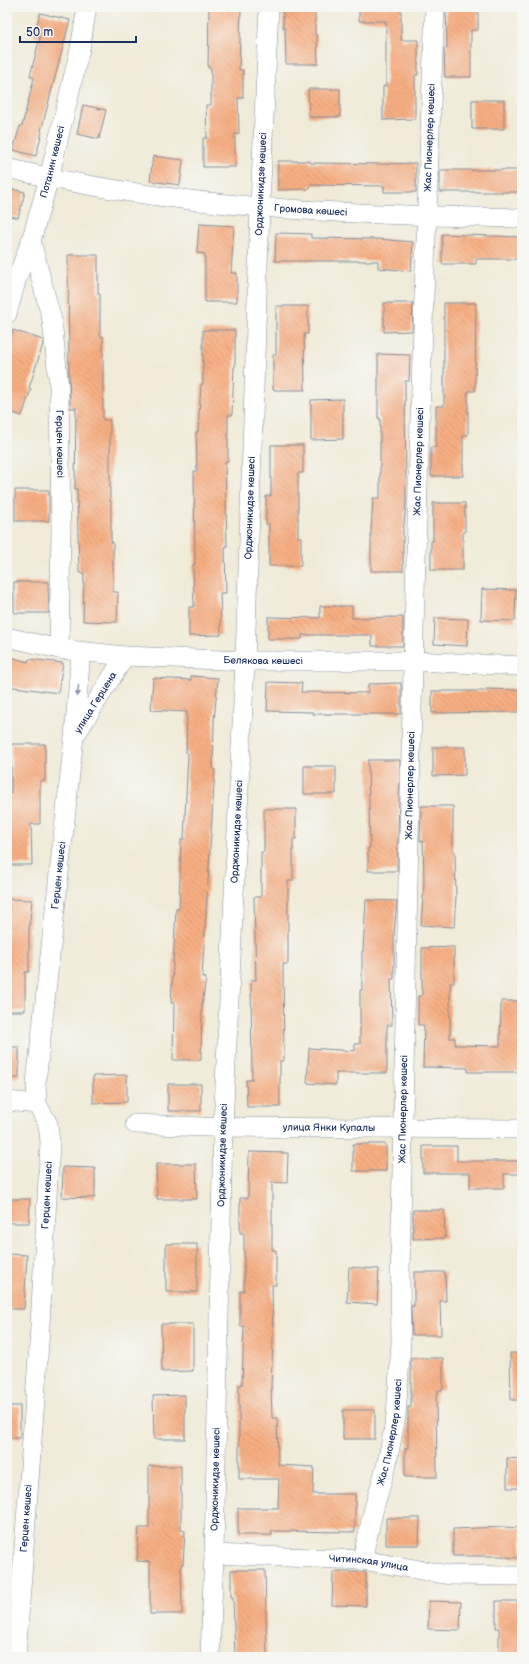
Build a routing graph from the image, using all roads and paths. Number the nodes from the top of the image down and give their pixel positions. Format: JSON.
{"nodes":[{"id":1,"x":87,"y":7,"type":"edge"},
{"id":2,"x":269,"y":7,"type":"edge"},
{"id":3,"x":435,"y":7,"type":"edge"},
{"id":4,"x":7,"y":168,"type":"edge"},
{"id":5,"x":49,"y":178,"type":"junction"},
{"id":6,"x":260,"y":206,"type":"junction"},
{"id":7,"x":426,"y":216,"type":"junction"},
{"id":8,"x":522,"y":218,"type":"edge"},
{"id":9,"x":31,"y":241,"type":"junction"},
{"id":10,"x":7,"y":314,"type":"edge"},
{"id":11,"x":7,"y":637,"type":"edge"},
{"id":12,"x":59,"y":649,"type":"junction"},
{"id":13,"x":82,"y":652,"type":"junction"},
{"id":14,"x":125,"y":656,"type":"junction"},
{"id":15,"x":245,"y":661,"type":"junction"},
{"id":16,"x":414,"y":661,"type":"junction"},
{"id":17,"x":522,"y":666,"type":"edge"},
{"id":18,"x":74,"y":737,"type":"junction"},
{"id":19,"x":7,"y":1102,"type":"edge"},
{"id":20,"x":38,"y":1104,"type":"junction"},
{"id":21,"x":135,"y":1124,"type":"dead end"},
{"id":22,"x":223,"y":1127,"type":"junction"},
{"id":23,"x":403,"y":1129,"type":"junction"},
{"id":24,"x":522,"y":1130,"type":"edge"},
{"id":25,"x":214,"y":1554,"type":"junction"},
{"id":26,"x":362,"y":1560,"type":"junction"},
{"id":27,"x":522,"y":1576,"type":"edge"},
{"id":28,"x":14,"y":1584,"type":"edge"},
{"id":29,"x":16,"y":1657,"type":"edge"},
{"id":30,"x":210,"y":1657,"type":"edge"}],
"edges":[{"from":1,"to":5,"type":"street","name":"Потанин көшесі"},
{"from":2,"to":6,"type":"street","name":"Орджоникидзе көшесі"},
{"from":3,"to":7,"type":"street","name":"Жас Пионерлер көшесі"},
{"from":4,"to":5,"type":"street","name":"Громова көшесі"},
{"from":5,"to":6,"type":"street","name":"Громова көшесі"},
{"from":5,"to":9,"type":"street","name":"Потанин көшесі"},
{"from":6,"to":7,"type":"street","name":"Громова көшесі"},
{"from":6,"to":15,"type":"street","name":"Орджоникидзе көшесі"},
{"from":7,"to":8,"type":"street","name":"Громова көшесі"},
{"from":7,"to":16,"type":"street","name":"Жас Пионерлер көшесі"},
{"from":9,"to":10,"type":"street","name":"Потанин көшесі"},
{"from":9,"to":12,"type":"street","name":"Герцен көшесі"},
{"from":11,"to":12,"type":"street","name":"Белякова көшесі"},
{"from":12,"to":13,"type":"street","name":"Белякова көшесі"},
{"from":13,"to":14,"type":"street","name":"Белякова көшесі"},
{"from":13,"to":18,"type":"street","name":"улица Герцена","one_way":true},
{"from":14,"to":15,"type":"street","name":"Белякова көшесі"},
{"from":14,"to":18,"type":"street","name":"улица Герцена"},
{"from":15,"to":16,"type":"street","name":"Белякова көшесі"},
{"from":15,"to":22,"type":"street","name":"Орджоникидзе көшесі"},
{"from":16,"to":17,"type":"street","name":"Белякова көшесі"},
{"from":16,"to":23,"type":"street","name":"Жас Пионерлер көшесі"},
{"from":18,"to":20,"type":"street","name":"Герцен көшесі"},
{"from":19,"to":20,"type":"street"},
{"from":20,"to":28,"type":"street","name":"Герцен көшесі"},
{"from":21,"to":22,"type":"street","name":"улица Янки Купалы"},
{"from":22,"to":23,"type":"street","name":"улица Янки Купалы"},
{"from":22,"to":25,"type":"street","name":"Орджоникидзе көшесі"},
{"from":23,"to":24,"type":"street","name":"улица Янки Купалы"},
{"from":23,"to":26,"type":"street","name":"Жас Пионерлер көшесі"},
{"from":25,"to":26,"type":"street","name":"Читинская улица"},
{"from":25,"to":30,"type":"street","name":"Орджоникидзе көшесі"},
{"from":26,"to":27,"type":"street","name":"Читинская улица"},
{"from":28,"to":29,"type":"street","name":"Герцен көшесі"}]}
